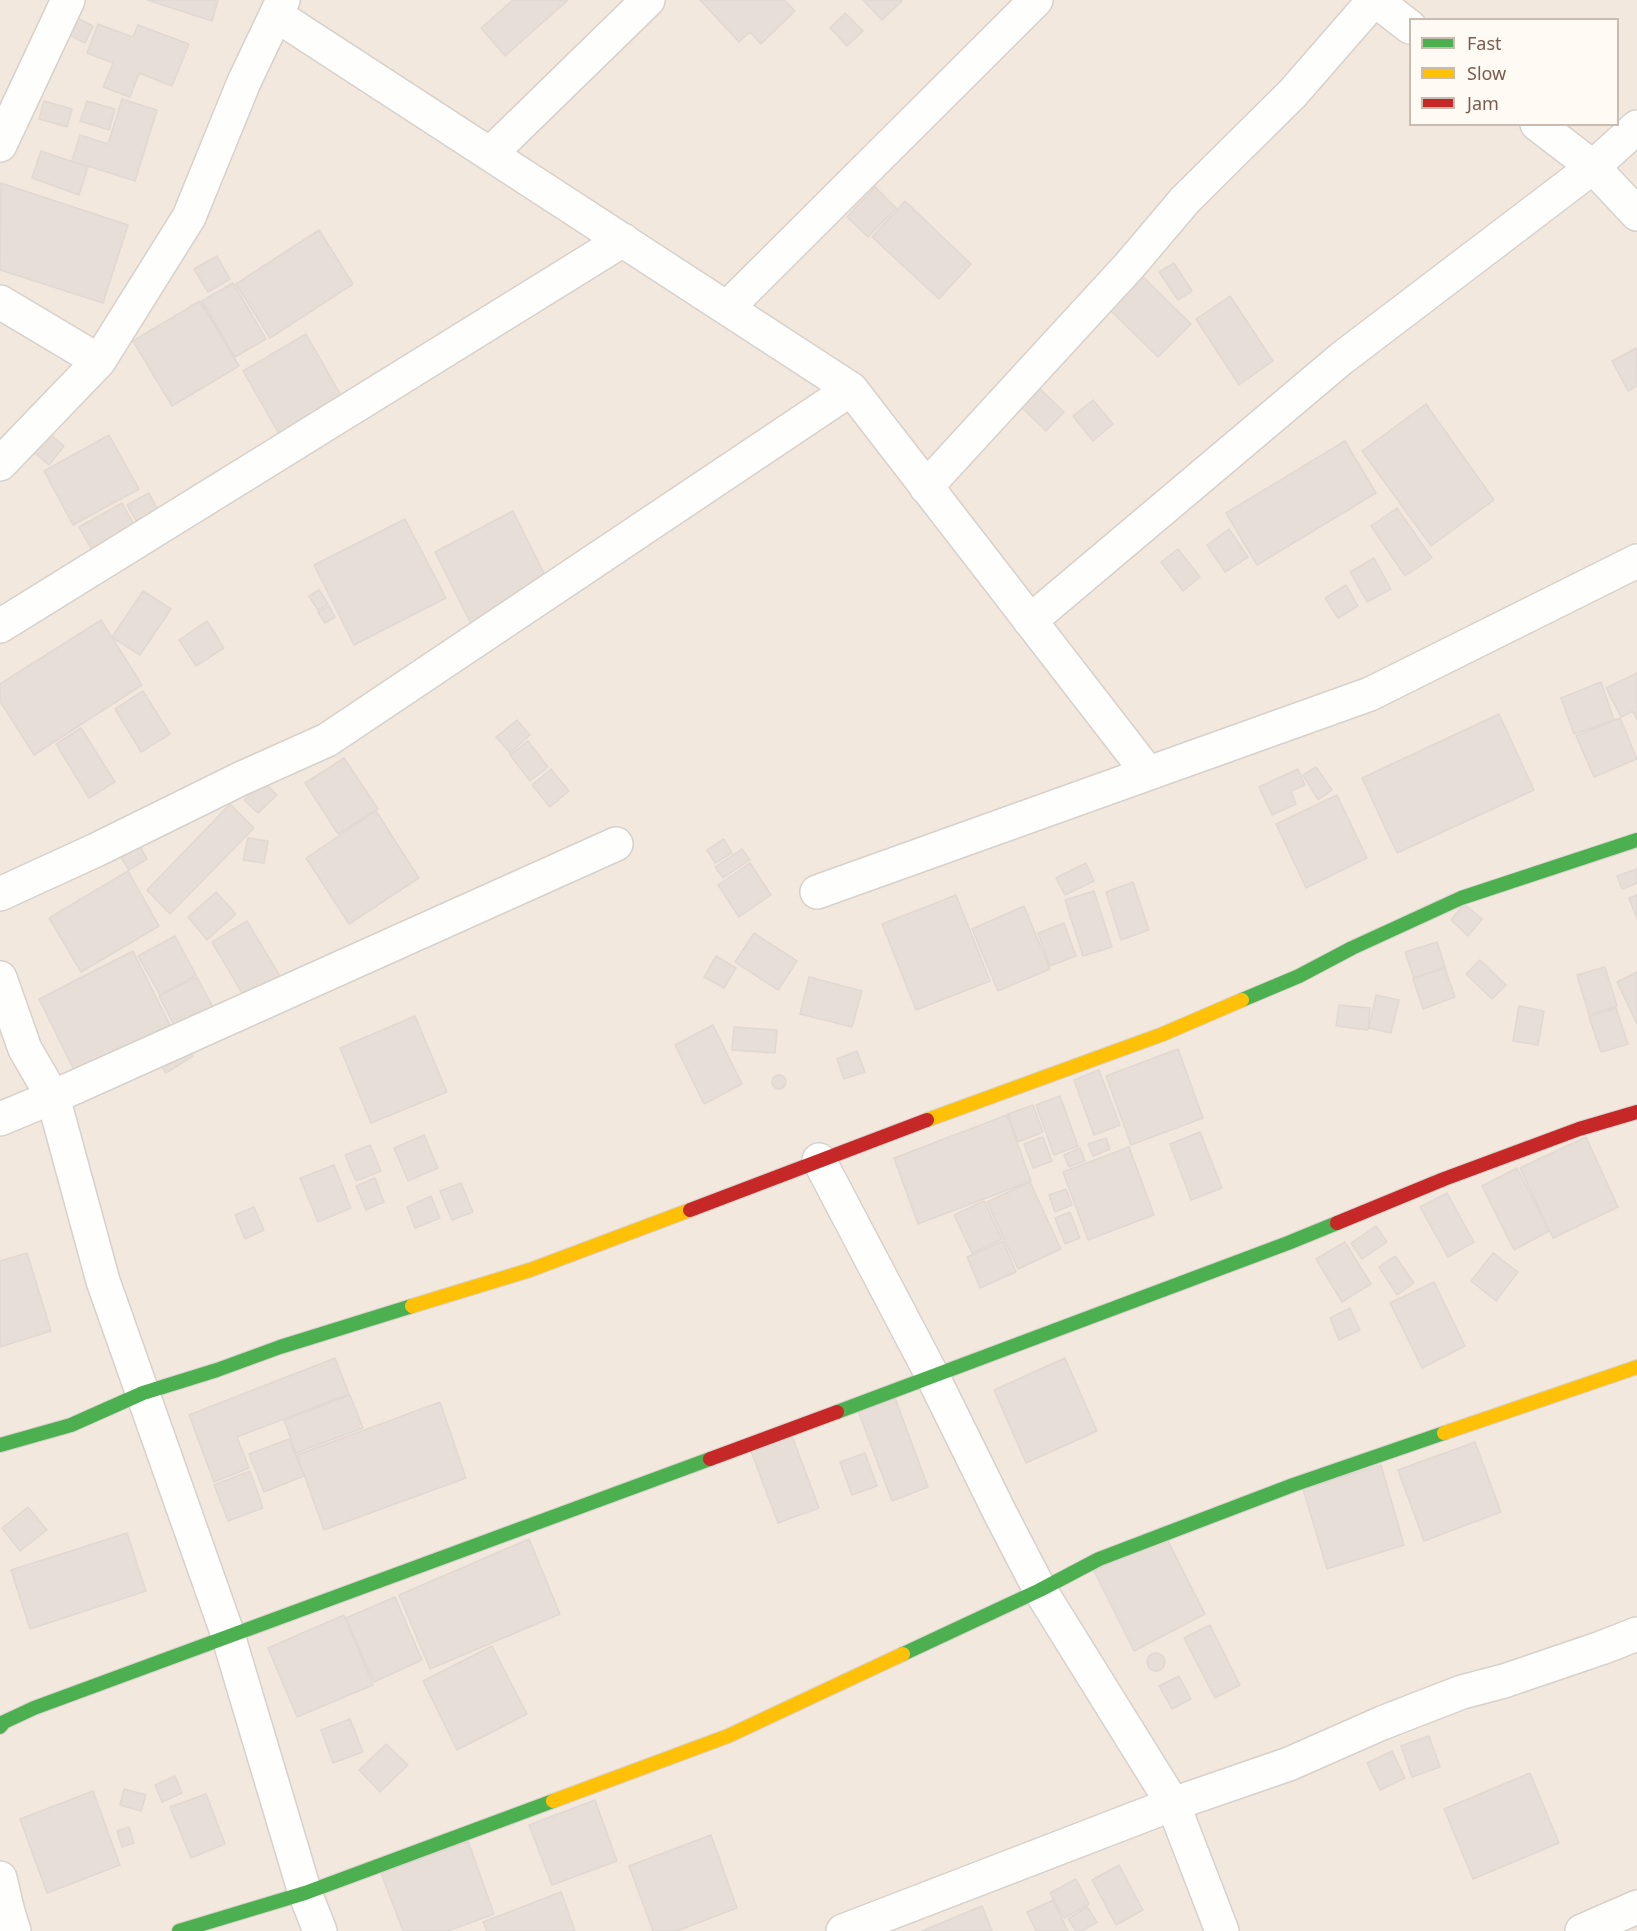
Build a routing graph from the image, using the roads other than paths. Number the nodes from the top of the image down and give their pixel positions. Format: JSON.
{"nodes":[{"id":1,"x":68,"y":0,"type":"edge"},
{"id":2,"x":648,"y":0,"type":"edge"},
{"id":3,"x":1036,"y":0,"type":"edge"},
{"id":4,"x":1374,"y":0,"type":"edge"},
{"id":5,"x":280,"y":7,"type":"edge"},
{"id":6,"x":1409,"y":26,"type":"edge"},
{"id":7,"x":1541,"y":126,"type":"edge"},
{"id":8,"x":1637,"y":127,"type":"edge"},
{"id":9,"x":0,"y":145,"type":"edge"},
{"id":10,"x":490,"y":154,"type":"junction"},
{"id":11,"x":1593,"y":167,"type":"junction"},
{"id":12,"x":1637,"y":214,"type":"edge"},
{"id":13,"x":623,"y":240,"type":"junction"},
{"id":14,"x":0,"y":302,"type":"edge"},
{"id":15,"x":727,"y":308,"type":"junction"},
{"id":16,"x":99,"y":361,"type":"junction"},
{"id":17,"x":851,"y":389,"type":"junction"},
{"id":18,"x":0,"y":464,"type":"edge"},
{"id":19,"x":926,"y":487,"type":"junction"},
{"id":20,"x":1637,"y":561,"type":"edge"},
{"id":21,"x":1030,"y":621,"type":"junction"},
{"id":22,"x":0,"y":626,"type":"edge"},
{"id":23,"x":1148,"y":773,"type":"junction"},
{"id":24,"x":1637,"y":840,"type":"edge"},
{"id":25,"x":616,"y":844,"type":"dead end"},
{"id":26,"x":817,"y":892,"type":"dead end"},
{"id":27,"x":0,"y":894,"type":"edge"},
{"id":28,"x":0,"y":978,"type":"edge"},
{"id":29,"x":53,"y":1097,"type":"junction"},
{"id":30,"x":1637,"y":1112,"type":"edge"},
{"id":31,"x":0,"y":1119,"type":"edge"},
{"id":32,"x":819,"y":1160,"type":"junction"},
{"id":33,"x":1637,"y":1366,"type":"edge"},
{"id":34,"x":933,"y":1377,"type":"junction"},
{"id":35,"x":143,"y":1393,"type":"junction"},
{"id":36,"x":0,"y":1445,"type":"edge"},
{"id":37,"x":1040,"y":1590,"type":"junction"},
{"id":38,"x":1637,"y":1634,"type":"edge"},
{"id":39,"x":228,"y":1635,"type":"junction"},
{"id":40,"x":0,"y":1727,"type":"edge"},
{"id":41,"x":1173,"y":1804,"type":"junction"},
{"id":42,"x":0,"y":1878,"type":"edge"},
{"id":43,"x":305,"y":1893,"type":"junction"},
{"id":44,"x":1637,"y":1907,"type":"edge"},
{"id":45,"x":14,"y":1931,"type":"edge"},
{"id":46,"x":179,"y":1931,"type":"edge"},
{"id":47,"x":320,"y":1931,"type":"edge"},
{"id":48,"x":843,"y":1931,"type":"edge"},
{"id":49,"x":1222,"y":1931,"type":"edge"},
{"id":50,"x":1582,"y":1931,"type":"edge"}],
"edges":[{"from":1,"to":9,"type":"street"},
{"from":2,"to":10,"type":"street"},
{"from":3,"to":15,"type":"street"},
{"from":4,"to":6,"type":"street"},
{"from":4,"to":19,"type":"street"},
{"from":5,"to":10,"type":"street"},
{"from":5,"to":16,"type":"street"},
{"from":7,"to":11,"type":"street"},
{"from":8,"to":11,"type":"street"},
{"from":10,"to":13,"type":"street"},
{"from":11,"to":12,"type":"street"},
{"from":11,"to":21,"type":"street"},
{"from":13,"to":15,"type":"street"},
{"from":13,"to":22,"type":"street"},
{"from":14,"to":16,"type":"street"},
{"from":15,"to":17,"type":"street"},
{"from":16,"to":18,"type":"street"},
{"from":17,"to":19,"type":"street"},
{"from":17,"to":27,"type":"street"},
{"from":19,"to":21,"type":"street"},
{"from":20,"to":23,"type":"street"},
{"from":21,"to":23,"type":"street"},
{"from":23,"to":26,"type":"street"},
{"from":24,"to":32,"type":"street"},
{"from":25,"to":29,"type":"street"},
{"from":28,"to":29,"type":"street"},
{"from":29,"to":31,"type":"street"},
{"from":29,"to":35,"type":"street"},
{"from":30,"to":34,"type":"street"},
{"from":32,"to":34,"type":"street"},
{"from":32,"to":35,"type":"street"},
{"from":33,"to":37,"type":"street"},
{"from":34,"to":37,"type":"street"},
{"from":34,"to":39,"type":"street"},
{"from":35,"to":36,"type":"street"},
{"from":35,"to":39,"type":"street"},
{"from":37,"to":41,"type":"street"},
{"from":37,"to":43,"type":"street"},
{"from":38,"to":41,"type":"street"},
{"from":39,"to":40,"type":"street"},
{"from":39,"to":43,"type":"street"},
{"from":41,"to":48,"type":"street"},
{"from":41,"to":49,"type":"street"},
{"from":42,"to":45,"type":"street"},
{"from":43,"to":46,"type":"street"},
{"from":43,"to":47,"type":"street"},
{"from":44,"to":50,"type":"street"}]}
